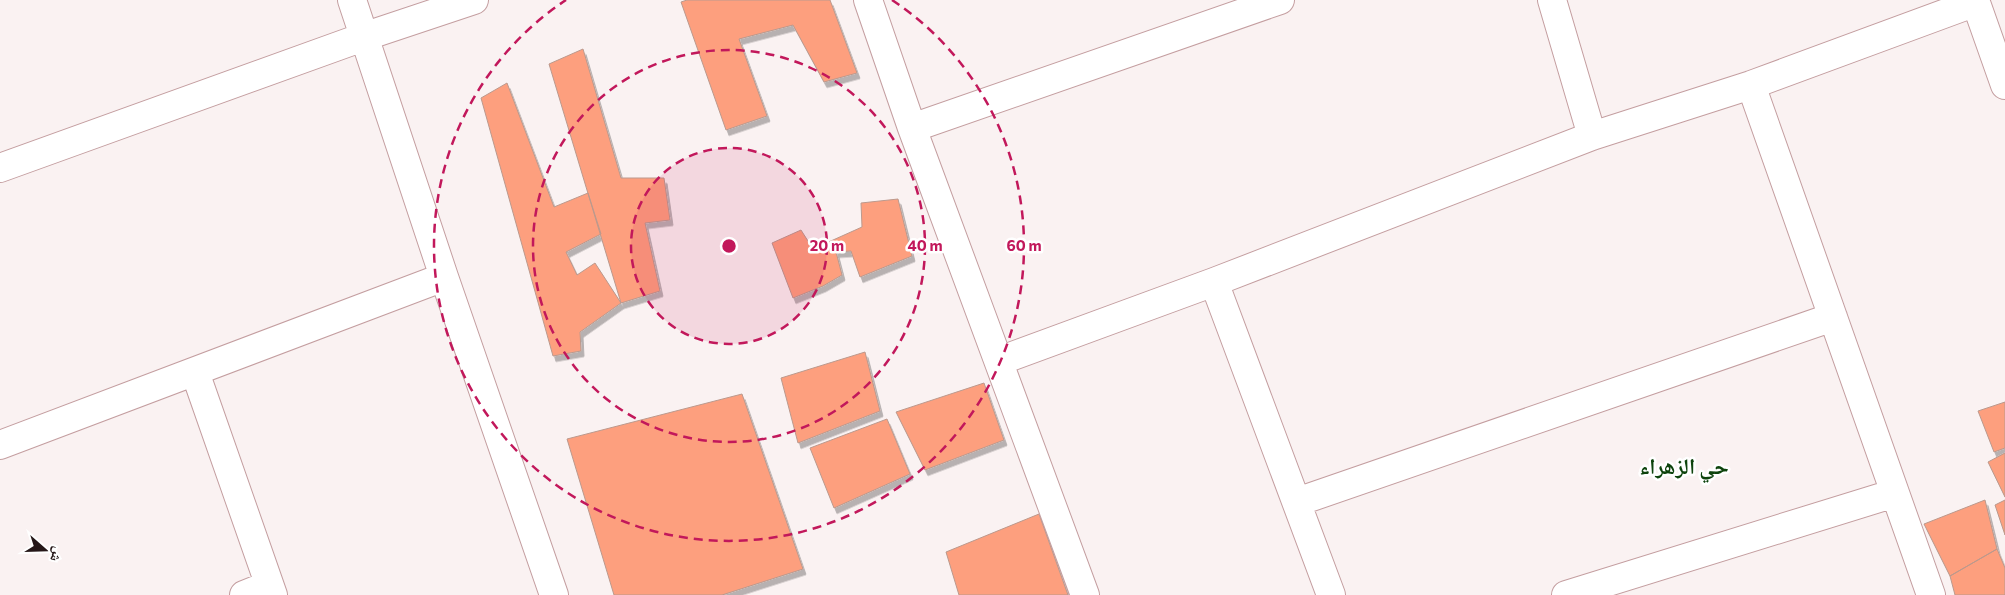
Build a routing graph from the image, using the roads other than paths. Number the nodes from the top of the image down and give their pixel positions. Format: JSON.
{"nodes":[{"id":1,"x":352,"y":0,"type":"edge"},
{"id":2,"x":474,"y":0,"type":"edge"},
{"id":3,"x":868,"y":0,"type":"edge"},
{"id":4,"x":1280,"y":0,"type":"edge"},
{"id":5,"x":1552,"y":0,"type":"edge"},
{"id":6,"x":1976,"y":1,"type":"edge"},
{"id":7,"x":366,"y":36,"type":"junction"},
{"id":8,"x":1752,"y":85,"type":"junction"},
{"id":9,"x":2005,"y":85,"type":"edge"},
{"id":10,"x":912,"y":128,"type":"junction"},
{"id":11,"x":1592,"y":136,"type":"junction"},
{"id":12,"x":0,"y":168,"type":"edge"},
{"id":13,"x":444,"y":277,"type":"junction"},
{"id":14,"x":1214,"y":282,"type":"junction"},
{"id":15,"x":1833,"y":317,"type":"junction"},
{"id":16,"x":999,"y":361,"type":"junction"},
{"id":17,"x":194,"y":372,"type":"junction"},
{"id":18,"x":0,"y":445,"type":"edge"},
{"id":19,"x":1895,"y":493,"type":"junction"},
{"id":20,"x":1297,"y":502,"type":"junction"},
{"id":21,"x":271,"y":590,"type":"edge"},
{"id":22,"x":244,"y":595,"type":"edge"},
{"id":23,"x":554,"y":595,"type":"edge"},
{"id":24,"x":1085,"y":595,"type":"edge"},
{"id":25,"x":1331,"y":595,"type":"edge"},
{"id":26,"x":1566,"y":595,"type":"edge"},
{"id":27,"x":1931,"y":595,"type":"edge"}],
"edges":[{"from":1,"to":7,"type":"street"},
{"from":2,"to":7,"type":"street"},
{"from":3,"to":10,"type":"street"},
{"from":4,"to":10,"type":"street"},
{"from":5,"to":11,"type":"street"},
{"from":6,"to":8,"type":"street"},
{"from":6,"to":9,"type":"street"},
{"from":7,"to":12,"type":"street"},
{"from":7,"to":13,"type":"street"},
{"from":8,"to":11,"type":"street"},
{"from":8,"to":15,"type":"street"},
{"from":10,"to":16,"type":"street"},
{"from":11,"to":14,"type":"street"},
{"from":13,"to":17,"type":"street"},
{"from":13,"to":23,"type":"street"},
{"from":14,"to":16,"type":"street"},
{"from":14,"to":20,"type":"street"},
{"from":15,"to":19,"type":"street"},
{"from":15,"to":20,"type":"street"},
{"from":16,"to":24,"type":"street"},
{"from":17,"to":18,"type":"street"},
{"from":17,"to":21,"type":"street"},
{"from":19,"to":26,"type":"street"},
{"from":19,"to":27,"type":"street"},
{"from":20,"to":25,"type":"street"},
{"from":21,"to":22,"type":"street"}]}
